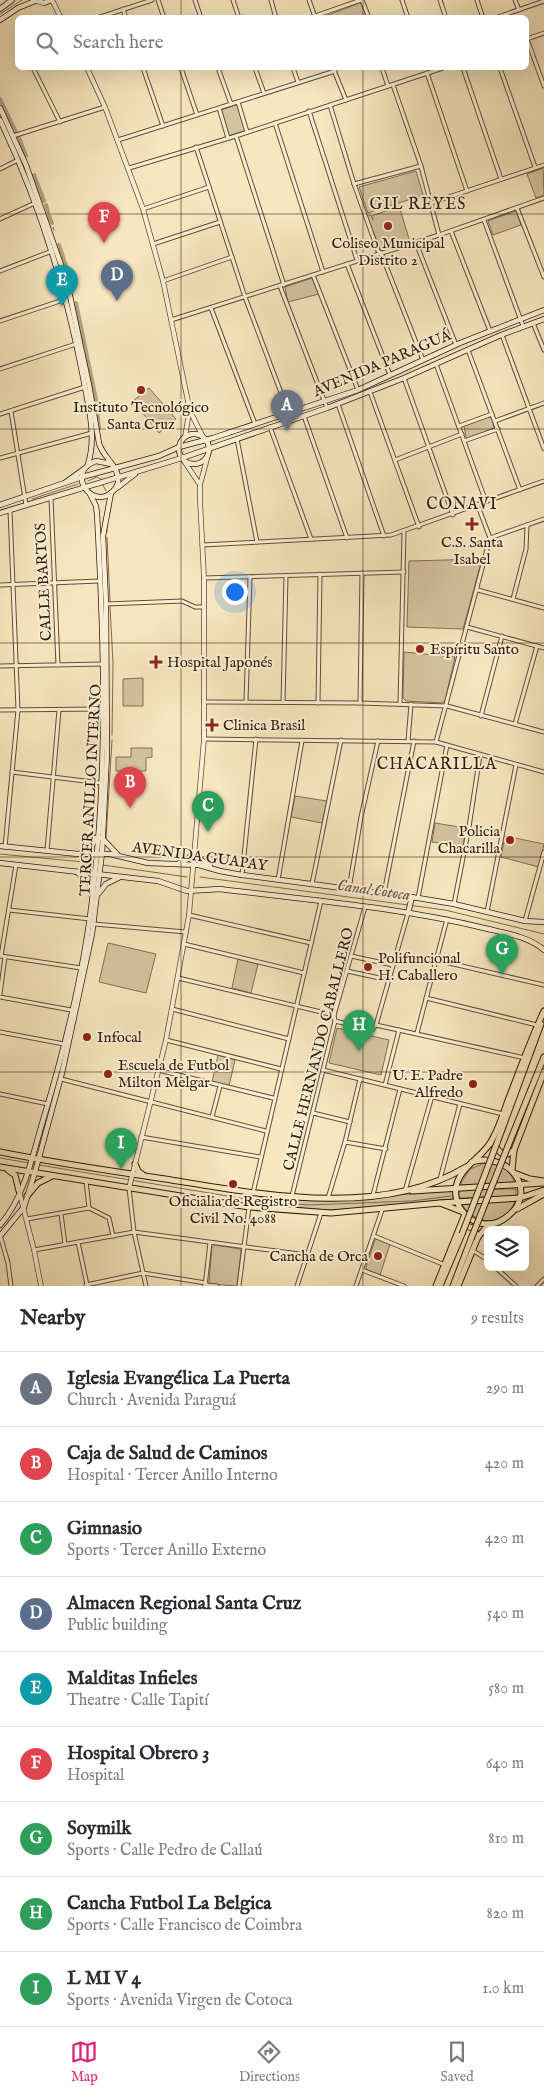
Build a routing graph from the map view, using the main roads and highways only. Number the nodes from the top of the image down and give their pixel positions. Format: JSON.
{"nodes":[{"id":1,"x":12,"y":0,"type":"edge"},
{"id":2,"x":35,"y":0,"type":"edge"},
{"id":3,"x":52,"y":0,"type":"edge"},
{"id":4,"x":0,"y":8,"type":"edge"},
{"id":5,"x":0,"y":20,"type":"edge"},
{"id":6,"x":0,"y":108,"type":"edge"},
{"id":7,"x":0,"y":114,"type":"edge"},
{"id":8,"x":0,"y":120,"type":"edge"},
{"id":9,"x":13,"y":136,"type":"junction"},
{"id":10,"x":18,"y":160,"type":"junction"},
{"id":11,"x":26,"y":165,"type":"junction"},
{"id":12,"x":35,"y":203,"type":"junction"},
{"id":13,"x":44,"y":229,"type":"junction"},
{"id":14,"x":52,"y":234,"type":"junction"},
{"id":15,"x":66,"y":281,"type":"junction"},
{"id":16,"x":544,"y":310,"type":"edge"},
{"id":17,"x":544,"y":319,"type":"edge"},
{"id":18,"x":73,"y":330,"type":"junction"},
{"id":19,"x":76,"y":344,"type":"junction"},
{"id":20,"x":93,"y":406,"type":"junction"},
{"id":21,"x":204,"y":438,"type":"junction"},
{"id":22,"x":179,"y":448,"type":"junction"},
{"id":23,"x":209,"y":449,"type":"junction"},
{"id":24,"x":183,"y":459,"type":"junction"},
{"id":25,"x":111,"y":464,"type":"junction"},
{"id":26,"x":121,"y":466,"type":"junction"},
{"id":27,"x":86,"y":467,"type":"junction"},
{"id":28,"x":138,"y":472,"type":"junction"},
{"id":29,"x":82,"y":477,"type":"junction"},
{"id":30,"x":118,"y":477,"type":"junction"},
{"id":31,"x":60,"y":486,"type":"junction"},
{"id":32,"x":84,"y":488,"type":"junction"},
{"id":33,"x":112,"y":492,"type":"junction"},
{"id":34,"x":90,"y":494,"type":"junction"},
{"id":35,"x":0,"y":505,"type":"edge"},
{"id":36,"x":0,"y":513,"type":"edge"},
{"id":37,"x":100,"y":560,"type":"junction"},
{"id":38,"x":106,"y":604,"type":"junction"},
{"id":39,"x":107,"y":651,"type":"junction"},
{"id":40,"x":104,"y":661,"type":"junction"},
{"id":41,"x":103,"y":709,"type":"junction"},
{"id":42,"x":102,"y":743,"type":"junction"},
{"id":43,"x":107,"y":754,"type":"junction"},
{"id":44,"x":106,"y":770,"type":"junction"},
{"id":45,"x":101,"y":783,"type":"junction"},
{"id":46,"x":103,"y":824,"type":"junction"},
{"id":47,"x":98,"y":830,"type":"junction"},
{"id":48,"x":102,"y":838,"type":"junction"},
{"id":49,"x":2,"y":846,"type":"edge"},
{"id":50,"x":78,"y":854,"type":"junction"},
{"id":51,"x":99,"y":856,"type":"junction"},
{"id":52,"x":121,"y":856,"type":"junction"},
{"id":53,"x":0,"y":863,"type":"edge"},
{"id":54,"x":176,"y":864,"type":"junction"},
{"id":55,"x":213,"y":869,"type":"junction"},
{"id":56,"x":72,"y":870,"type":"junction"},
{"id":57,"x":98,"y":871,"type":"junction"},
{"id":58,"x":122,"y":876,"type":"junction"},
{"id":59,"x":96,"y":894,"type":"junction"},
{"id":60,"x":411,"y":899,"type":"junction"},
{"id":61,"x":92,"y":900,"type":"junction"},
{"id":62,"x":409,"y":911,"type":"junction"},
{"id":63,"x":544,"y":922,"type":"edge"},
{"id":64,"x":94,"y":924,"type":"junction"},
{"id":65,"x":544,"y":950,"type":"edge"},
{"id":66,"x":87,"y":959,"type":"junction"},
{"id":67,"x":81,"y":966,"type":"junction"},
{"id":68,"x":71,"y":1010,"type":"junction"},
{"id":69,"x":544,"y":1011,"type":"edge"},
{"id":70,"x":64,"y":1044,"type":"junction"},
{"id":71,"x":66,"y":1055,"type":"junction"},
{"id":72,"x":544,"y":1057,"type":"edge"},
{"id":73,"x":544,"y":1072,"type":"edge"},
{"id":74,"x":61,"y":1080,"type":"junction"},
{"id":75,"x":48,"y":1104,"type":"junction"},
{"id":76,"x":44,"y":1137,"type":"junction"},
{"id":77,"x":495,"y":1141,"type":"junction"},
{"id":78,"x":511,"y":1148,"type":"junction"},
{"id":79,"x":0,"y":1152,"type":"edge"},
{"id":80,"x":31,"y":1159,"type":"junction"},
{"id":81,"x":38,"y":1160,"type":"junction"},
{"id":82,"x":472,"y":1162,"type":"junction"},
{"id":83,"x":0,"y":1167,"type":"edge"},
{"id":84,"x":467,"y":1167,"type":"junction"},
{"id":85,"x":27,"y":1171,"type":"junction"},
{"id":86,"x":35,"y":1172,"type":"junction"},
{"id":87,"x":513,"y":1172,"type":"junction"},
{"id":88,"x":125,"y":1173,"type":"junction"},
{"id":89,"x":54,"y":1175,"type":"junction"},
{"id":90,"x":146,"y":1176,"type":"junction"},
{"id":91,"x":544,"y":1182,"type":"edge"},
{"id":92,"x":520,"y":1186,"type":"junction"},
{"id":93,"x":456,"y":1187,"type":"junction"},
{"id":94,"x":544,"y":1190,"type":"edge"},
{"id":95,"x":19,"y":1191,"type":"junction"},
{"id":96,"x":412,"y":1191,"type":"junction"},
{"id":97,"x":544,"y":1194,"type":"edge"},
{"id":98,"x":28,"y":1196,"type":"junction"},
{"id":99,"x":520,"y":1198,"type":"junction"},
{"id":100,"x":456,"y":1202,"type":"junction"},
{"id":101,"x":440,"y":1204,"type":"junction"},
{"id":102,"x":514,"y":1210,"type":"junction"},
{"id":103,"x":464,"y":1213,"type":"junction"},
{"id":104,"x":489,"y":1224,"type":"junction"},
{"id":105,"x":0,"y":1225,"type":"edge"},
{"id":106,"x":460,"y":1234,"type":"junction"},
{"id":107,"x":0,"y":1236,"type":"edge"},
{"id":108,"x":478,"y":1237,"type":"junction"},
{"id":109,"x":436,"y":1286,"type":"edge"},
{"id":110,"x":440,"y":1286,"type":"edge"},
{"id":111,"x":453,"y":1286,"type":"edge"},
{"id":112,"x":458,"y":1286,"type":"edge"}],
"edges":[{"from":1,"to":4,"type":"main road"},
{"from":2,"to":3,"type":"main road"},
{"from":2,"to":5,"type":"main road"},
{"from":6,"to":9,"type":"main road"},
{"from":7,"to":9,"type":"main road"},
{"from":8,"to":10,"type":"main road"},
{"from":9,"to":10,"type":"main road"},
{"from":9,"to":11,"type":"main road"},
{"from":10,"to":12,"type":"main road"},
{"from":11,"to":12,"type":"main road"},
{"from":11,"to":14,"type":"main road"},
{"from":12,"to":13,"type":"main road"},
{"from":12,"to":14,"type":"main road"},
{"from":13,"to":15,"type":"main road"},
{"from":13,"to":18,"type":"main road"},
{"from":14,"to":15,"type":"main road"},
{"from":15,"to":18,"type":"main road"},
{"from":15,"to":20,"type":"main road"},
{"from":16,"to":21,"type":"main road","name":"AVENIDA PARAGUÁ"},
{"from":17,"to":23,"type":"main road","name":"AVENIDA PARAGUÁ"},
{"from":18,"to":19,"type":"main road"},
{"from":19,"to":20,"type":"main road"},
{"from":19,"to":27,"type":"main road"},
{"from":20,"to":25,"type":"main road"},
{"from":21,"to":22,"type":"main road","name":"AVENIDA PARAGUÁ"},
{"from":21,"to":22,"type":"main road"},
{"from":21,"to":23,"type":"main road"},
{"from":22,"to":24,"type":"main road"},
{"from":22,"to":26,"type":"main road","name":"AVENIDA PARAGUÁ"},
{"from":23,"to":24,"type":"main road","name":"AVENIDA PARAGUÁ"},
{"from":23,"to":24,"type":"main road"},
{"from":24,"to":28,"type":"main road","name":"AVENIDA PARAGUÁ"},
{"from":25,"to":26,"type":"main road"},
{"from":25,"to":26,"type":"main road","name":"AVENIDA PARAGUÁ"},
{"from":25,"to":27,"type":"main road"},
{"from":25,"to":29,"type":"main road","name":"AVENIDA PARAGUÁ"},
{"from":25,"to":30,"type":"main road"},
{"from":27,"to":29,"type":"main road"},
{"from":27,"to":31,"type":"main road"},
{"from":28,"to":30,"type":"main road","name":"AVENIDA PARAGUÁ"},
{"from":28,"to":33,"type":"main road"},
{"from":29,"to":31,"type":"main road","name":"AVENIDA PARAGUÁ"},
{"from":29,"to":32,"type":"main road"},
{"from":30,"to":32,"type":"main road","name":"AVENIDA PARAGUÁ"},
{"from":30,"to":33,"type":"main road","name":"TERCER ANILLO INTERNO"},
{"from":31,"to":35,"type":"main road","name":"AVENIDA PARAGUÁ"},
{"from":32,"to":34,"type":"main road","name":"TERCER ANILLO INTERNO"},
{"from":32,"to":36,"type":"main road","name":"AVENIDA PARAGUÁ"},
{"from":33,"to":34,"type":"main road"},
{"from":33,"to":38,"type":"main road","name":"TERCER ANILLO INTERNO"},
{"from":34,"to":37,"type":"main road","name":"TERCER ANILLO INTERNO"},
{"from":37,"to":38,"type":"main road"},
{"from":37,"to":40,"type":"main road","name":"TERCER ANILLO INTERNO"},
{"from":38,"to":39,"type":"main road","name":"TERCER ANILLO INTERNO"},
{"from":38,"to":40,"type":"main road"},
{"from":39,"to":41,"type":"main road"},
{"from":39,"to":43,"type":"main road","name":"TERCER ANILLO INTERNO"},
{"from":40,"to":41,"type":"main road","name":"TERCER ANILLO INTERNO"},
{"from":41,"to":42,"type":"main road","name":"TERCER ANILLO INTERNO"},
{"from":41,"to":43,"type":"main road"},
{"from":42,"to":44,"type":"main road"},
{"from":42,"to":45,"type":"main road","name":"TERCER ANILLO INTERNO"},
{"from":43,"to":44,"type":"main road","name":"TERCER ANILLO INTERNO"},
{"from":44,"to":46,"type":"main road","name":"TERCER ANILLO INTERNO"},
{"from":45,"to":46,"type":"main road"},
{"from":45,"to":47,"type":"main road","name":"TERCER ANILLO INTERNO"},
{"from":46,"to":48,"type":"main road","name":"TERCER ANILLO INTERNO"},
{"from":47,"to":50,"type":"main road"},
{"from":47,"to":51,"type":"main road","name":"TERCER ANILLO INTERNO"},
{"from":48,"to":51,"type":"main road","name":"TERCER ANILLO INTERNO"},
{"from":48,"to":52,"type":"main road"},
{"from":49,"to":50,"type":"main road","name":"AVENIDA GUAPAY"},
{"from":50,"to":51,"type":"main road","name":"AVENIDA GUAPAY"},
{"from":51,"to":52,"type":"main road","name":"AVENIDA GUAPAY"},
{"from":51,"to":57,"type":"main road","name":"TERCER ANILLO INTERNO"},
{"from":52,"to":54,"type":"main road","name":"AVENIDA GUAPAY"},
{"from":53,"to":56,"type":"main road","name":"AVENIDA GUAPAY"},
{"from":54,"to":55,"type":"main road","name":"AVENIDA GUAPAY"},
{"from":54,"to":55,"type":"main road"},
{"from":55,"to":60,"type":"main road","name":"AVENIDA GUAPAY"},
{"from":56,"to":57,"type":"main road","name":"AVENIDA GUAPAY"},
{"from":56,"to":59,"type":"main road"},
{"from":57,"to":58,"type":"main road","name":"AVENIDA GUAPAY"},
{"from":57,"to":59,"type":"main road","name":"TERCER ANILLO INTERNO"},
{"from":58,"to":59,"type":"main road"},
{"from":58,"to":62,"type":"main road","name":"AVENIDA GUAPAY"},
{"from":59,"to":61,"type":"main road","name":"TERCER ANILLO INTERNO"},
{"from":59,"to":64,"type":"main road","name":"TERCER ANILLO INTERNO"},
{"from":60,"to":62,"type":"main road"},
{"from":60,"to":63,"type":"main road","name":"AVENIDA GUAPAY"},
{"from":61,"to":64,"type":"main road"},
{"from":61,"to":67,"type":"main road","name":"TERCER ANILLO INTERNO"},
{"from":62,"to":65,"type":"main road","name":"AVENIDA GUAPAY"},
{"from":64,"to":66,"type":"main road","name":"TERCER ANILLO INTERNO"},
{"from":64,"to":67,"type":"main road"},
{"from":66,"to":68,"type":"main road"},
{"from":66,"to":71,"type":"main road","name":"TERCER ANILLO INTERNO"},
{"from":67,"to":68,"type":"main road","name":"TERCER ANILLO INTERNO"},
{"from":68,"to":70,"type":"main road","name":"TERCER ANILLO INTERNO"},
{"from":68,"to":71,"type":"main road"},
{"from":69,"to":77,"type":"main road"},
{"from":69,"to":77,"type":"main road"},
{"from":70,"to":74,"type":"main road"},
{"from":70,"to":75,"type":"main road","name":"TERCER ANILLO INTERNO"},
{"from":71,"to":74,"type":"main road","name":"TERCER ANILLO INTERNO"},
{"from":72,"to":78,"type":"main road"},
{"from":73,"to":78,"type":"main road"},
{"from":74,"to":76,"type":"main road","name":"TERCER ANILLO INTERNO"},
{"from":75,"to":76,"type":"main road"},
{"from":75,"to":80,"type":"main road","name":"TERCER ANILLO INTERNO"},
{"from":76,"to":81,"type":"main road","name":"TERCER ANILLO INTERNO"},
{"from":77,"to":78,"type":"main road"},
{"from":77,"to":82,"type":"main road"},
{"from":77,"to":106,"type":"main road","bridge":true},
{"from":78,"to":87,"type":"main road"},
{"from":78,"to":111,"type":"main road","bridge":true},
{"from":79,"to":80,"type":"main road"},
{"from":80,"to":81,"type":"main road"},
{"from":80,"to":85,"type":"main road","name":"TERCER ANILLO INTERNO"},
{"from":81,"to":86,"type":"main road","name":"TERCER ANILLO INTERNO"},
{"from":81,"to":88,"type":"main road"},
{"from":82,"to":84,"type":"main road"},
{"from":82,"to":87,"type":"main road"},
{"from":83,"to":85,"type":"main road"},
{"from":83,"to":95,"type":"main road"},
{"from":84,"to":93,"type":"main road"},
{"from":84,"to":96,"type":"main road"},
{"from":85,"to":86,"type":"main road"},
{"from":85,"to":95,"type":"main road","name":"TERCER ANILLO INTERNO"},
{"from":86,"to":89,"type":"main road"},
{"from":86,"to":98,"type":"main road","name":"TERCER ANILLO INTERNO"},
{"from":87,"to":91,"type":"main road"},
{"from":87,"to":92,"type":"main road"},
{"from":88,"to":90,"type":"main road"},
{"from":88,"to":90,"type":"main road"},
{"from":89,"to":98,"type":"main road"},
{"from":89,"to":101,"type":"main road"},
{"from":90,"to":96,"type":"main road"},
{"from":91,"to":92,"type":"main road"},
{"from":92,"to":93,"type":"main road"},
{"from":92,"to":99,"type":"main road"},
{"from":93,"to":96,"type":"main road"},
{"from":93,"to":100,"type":"main road"},
{"from":94,"to":99,"type":"main road"},
{"from":95,"to":105,"type":"main road","name":"TERCER ANILLO INTERNO"},
{"from":97,"to":102,"type":"main road"},
{"from":98,"to":107,"type":"main road","name":"TERCER ANILLO INTERNO"},
{"from":99,"to":100,"type":"main road"},
{"from":99,"to":102,"type":"main road"},
{"from":100,"to":101,"type":"main road"},
{"from":100,"to":103,"type":"main road"},
{"from":101,"to":103,"type":"main road"},
{"from":102,"to":104,"type":"main road"},
{"from":103,"to":104,"type":"main road"},
{"from":103,"to":106,"type":"main road"},
{"from":104,"to":108,"type":"main road"},
{"from":106,"to":108,"type":"main road"},
{"from":106,"to":109,"type":"main road"},
{"from":106,"to":110,"type":"main road"},
{"from":108,"to":112,"type":"main road"}]}
